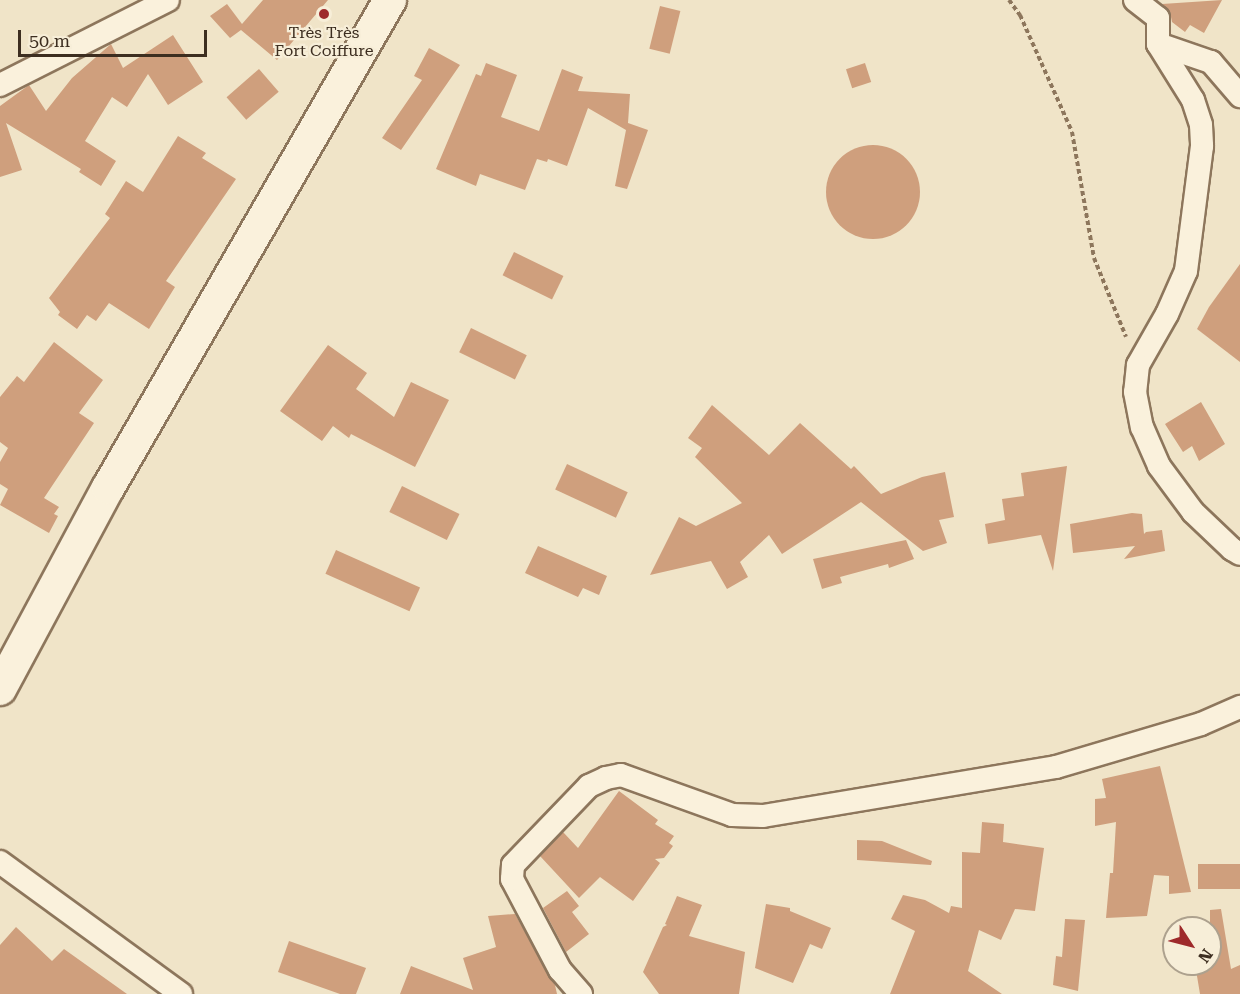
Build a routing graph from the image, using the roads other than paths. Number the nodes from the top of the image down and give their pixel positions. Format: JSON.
{"nodes":[{"id":1,"x":168,"y":0,"type":"edge"},
{"id":2,"x":390,"y":0,"type":"edge"},
{"id":3,"x":1135,"y":0,"type":"edge"},
{"id":4,"x":1158,"y":44,"type":"junction"},
{"id":5,"x":0,"y":85,"type":"edge"},
{"id":6,"x":1240,"y":96,"type":"edge"},
{"id":7,"x":1240,"y":554,"type":"edge"},
{"id":8,"x":0,"y":689,"type":"edge"},
{"id":9,"x":1240,"y":707,"type":"edge"},
{"id":10,"x":0,"y":862,"type":"edge"},
{"id":11,"x":560,"y":970,"type":"junction"},
{"id":12,"x":181,"y":994,"type":"edge"},
{"id":13,"x":564,"y":994,"type":"edge"},
{"id":14,"x":581,"y":994,"type":"edge"}],
"edges":[{"from":1,"to":5,"type":"street"},
{"from":2,"to":8,"type":"main road"},
{"from":3,"to":4,"type":"street"},
{"from":4,"to":6,"type":"street"},
{"from":4,"to":7,"type":"street"},
{"from":9,"to":11,"type":"street"},
{"from":10,"to":12,"type":"street"},
{"from":11,"to":13,"type":"street"},
{"from":11,"to":14,"type":"street"}]}
